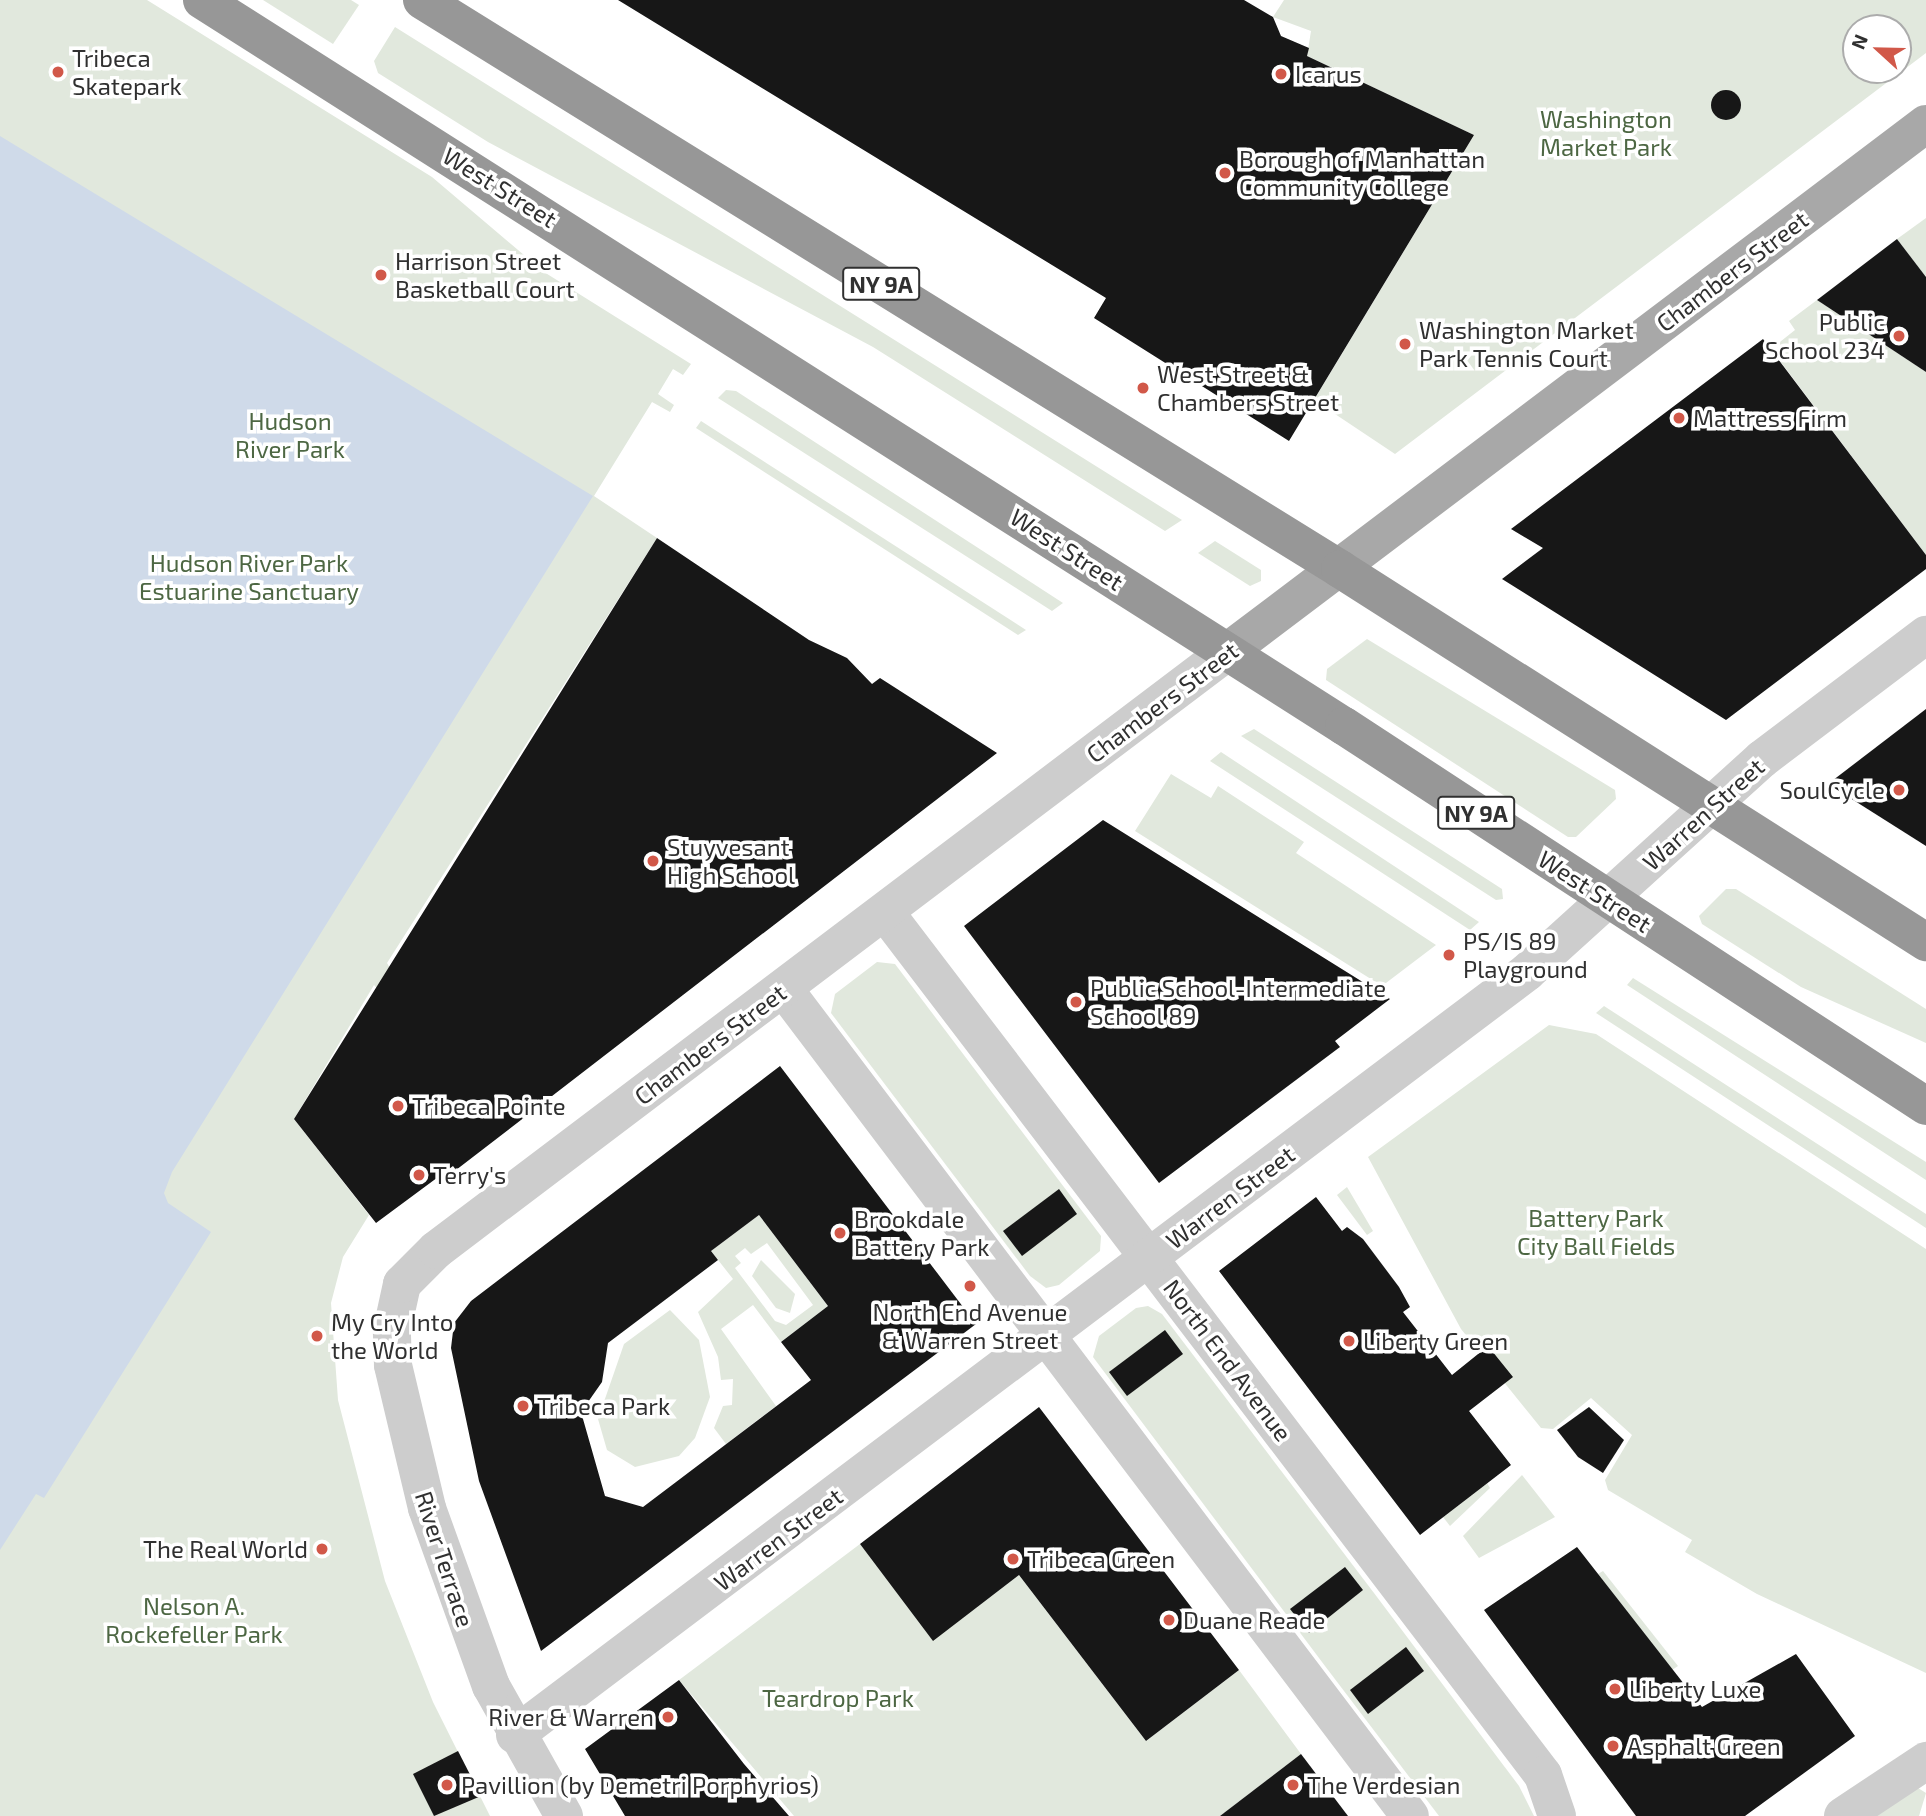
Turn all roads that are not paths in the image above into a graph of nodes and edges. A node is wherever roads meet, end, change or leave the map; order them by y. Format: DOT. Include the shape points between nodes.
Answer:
graph roads {
  1 [pos="202,0"];
  2 [pos="422,0"];
  3 [pos="1926,124"];
  4 [pos="1340,569"];
  5 [pos="1926,635"];
  6 [pos="1227,652"];
  7 [pos="1709,805"];
  8 [pos="1608,901"];
  9 [pos="885,912"];
  10 [pos="1926,942"];
  11 [pos="784,989"];
  12 [pos="1926,1106"];
  13 [pos="1150,1257"];
  14 [pos="402,1284"];
  15 [pos="1044,1337"];
  16 [pos="515,1735"];
  17 [pos="1926,1760"];
  18 [pos="564,1816"];
  19 [pos="1410,1816"];
  20 [pos="1558,1816"];
  21 [pos="1843,1816"];
  1 -- 6 [label="highway, West Street / NY 9A"];
  2 -- 4 [label="highway, NY 9A"];
  3 -- 4 [label="main road, Chambers Street"];
  4 -- 6 [label="main road, Chambers Street"];
  4 -- 7 [label="highway, NY 9A"];
  5 -- 7 [label="street, Warren Street"];
  6 -- 8 [label="highway, West Street / NY 9A"];
  6 -- 9 [label="street, Chambers Street"];
  7 -- 8 [label="street, Warren Street"];
  7 -- 10 [label="highway, NY 9A"];
  8 -- 12 [label="highway, West Street / NY 9A"];
  8 -- 13 [label="street, Warren Street" via="1527,972"];
  9 -- 11 [label="street, Chambers Street"];
  9 -- 13 [label="street, North End Avenue"];
  11 -- 14 [label="street, Chambers Street" via="436,1250"];
  11 -- 15 [label="street"];
  13 -- 15 [label="street, Warren Street"];
  13 -- 20 [label="street, North End Avenue" via="1544,1775"];
  14 -- 16 [label="street, River Terrace" via="392,1330 405,1424 446,1570"];
  15 -- 16 [label="street, Warren Street"];
  15 -- 19 [label="street"];
  16 -- 18 [label="street, River Terrace"];
  17 -- 21 [label="street"];
}
